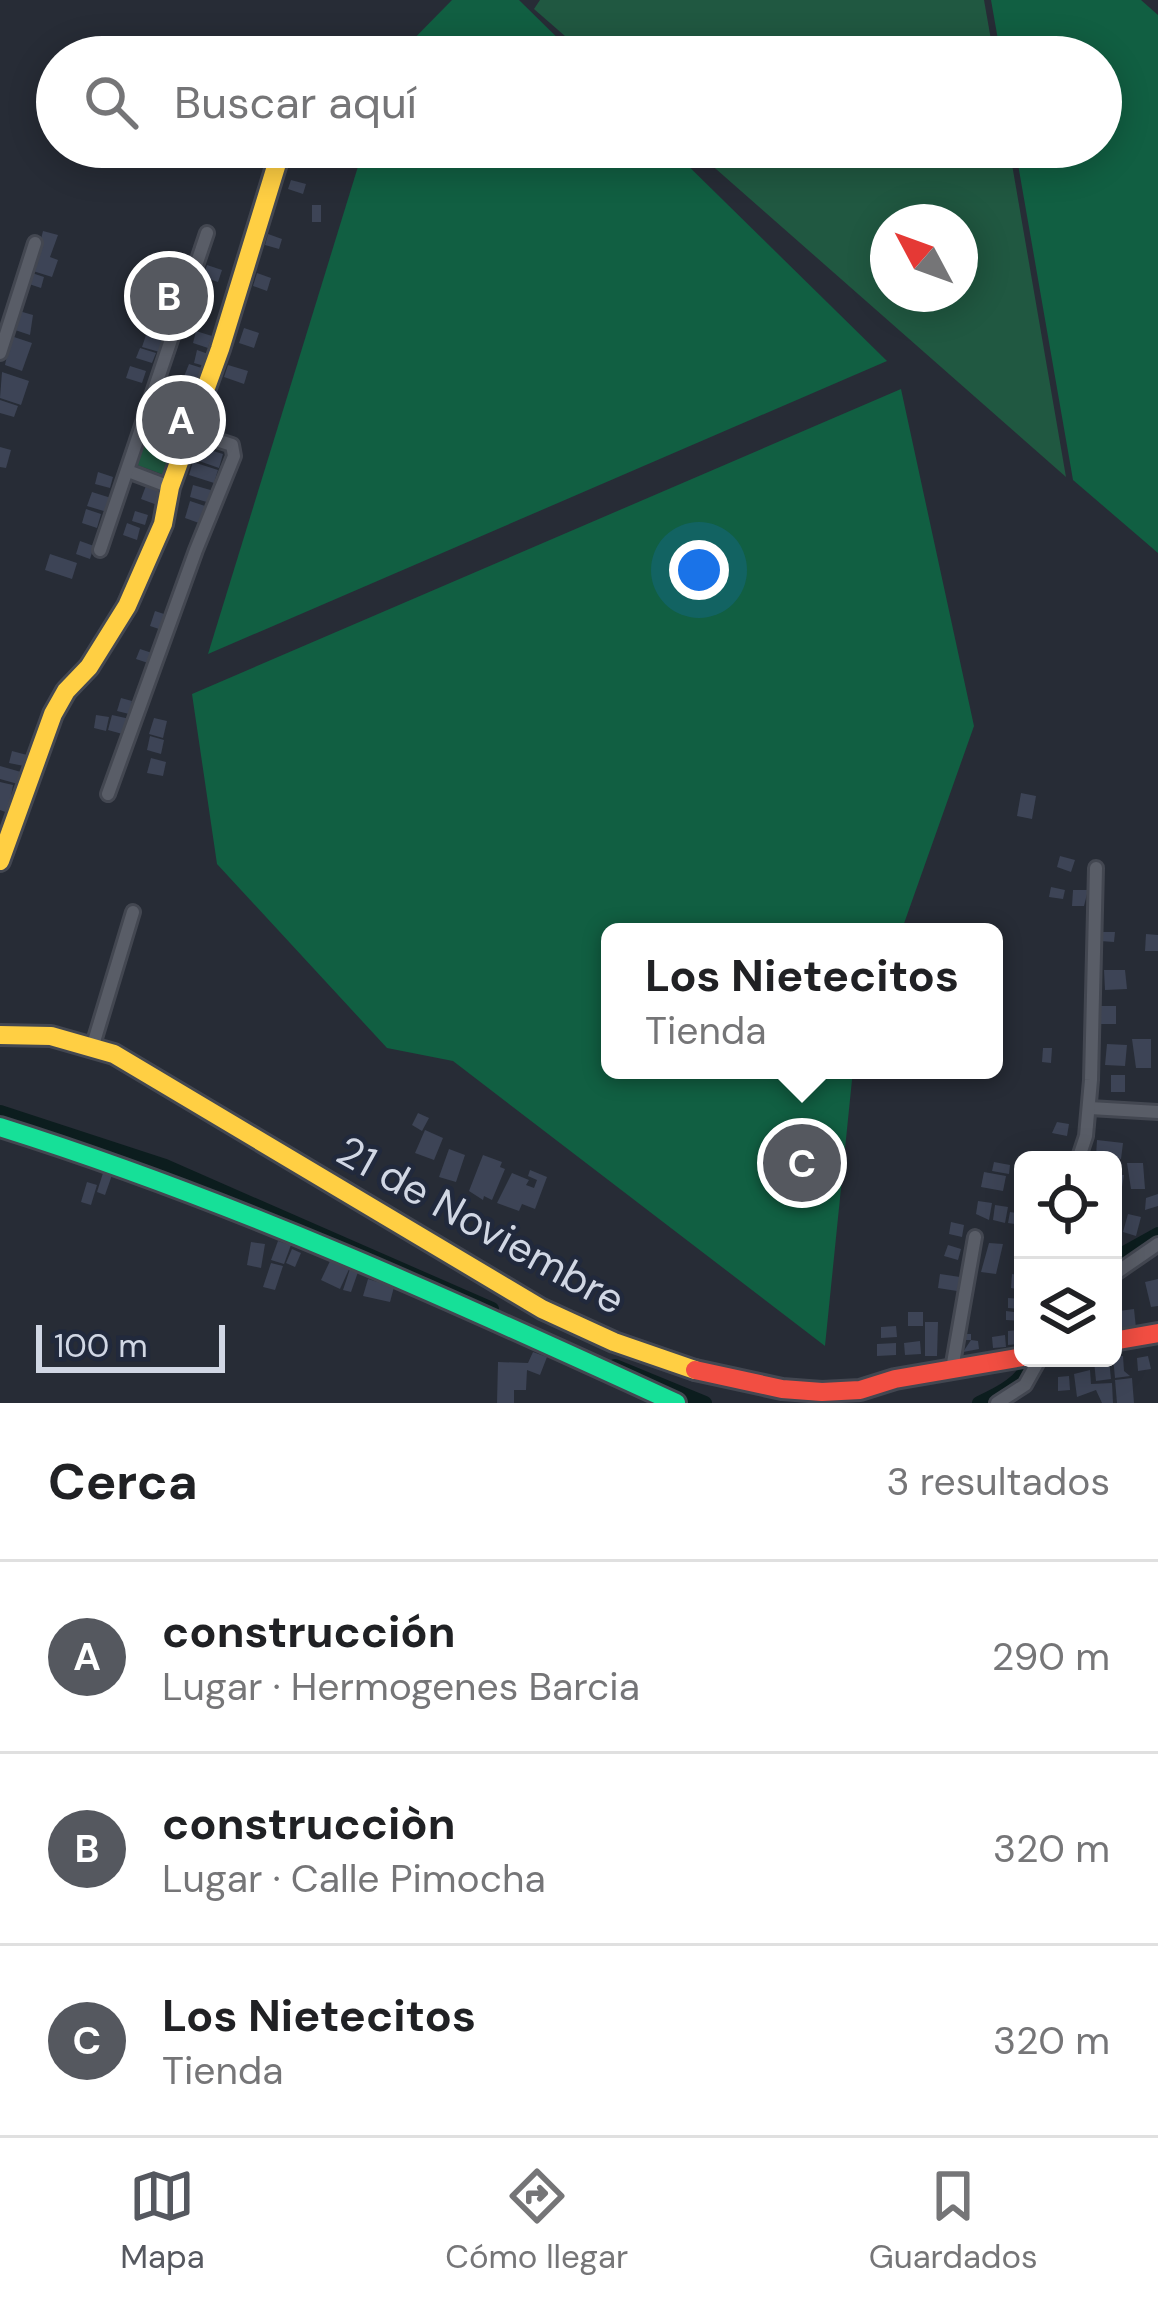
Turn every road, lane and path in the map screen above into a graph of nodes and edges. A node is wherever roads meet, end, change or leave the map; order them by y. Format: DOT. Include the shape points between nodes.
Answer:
graph roads {
  1 [pos="275,168"];
  2 [pos="207,232"];
  3 [pos="34,242"];
  4 [pos="0,301"];
  5 [pos="16,305"];
  6 [pos="0,353"];
  7 [pos="192,432"];
  8 [pos="128,471"];
  9 [pos="170,487"];
  10 [pos="100,550"];
  11 [pos="108,794"];
  12 [pos="0,861"];
  13 [pos="1096,868"];
  14 [pos="133,912"];
  15 [pos="0,1035"];
  16 [pos="93,1046"];
  17 [pos="1090,1108"];
  18 [pos="1158,1112"];
  19 [pos="0,1127"];
  20 [pos="1080,1151"];
  21 [pos="975,1238"];
  22 [pos="1158,1244"];
  23 [pos="1122,1269"];
  24 [pos="500,1307"];
  25 [pos="1158,1333"];
  26 [pos="1122,1339"];
  27 [pos="1014,1359"];
  28 [pos="1035,1367"];
  29 [pos="952,1370"];
  30 [pos="676,1403"];
  31 [pos="998,1403"];
  1 -- 7 [label="street"];
  2 -- 8 [label="street"];
  3 -- 5 [label="street"];
  4 -- 5 [label="street"];
  5 -- 6 [label="street"];
  7 -- 9 [label="street"];
  7 -- 11 [label="street" via="232,445 234,456"];
  8 -- 9 [label="street"];
  8 -- 10 [label="street"];
  9 -- 12 [label="street" via="127,606 53,714"];
  13 -- 17 [label="street"];
  14 -- 16 [label="street"];
  15 -- 16 [label="street, 21 de Noviembre"];
  16 -- 24 [label="street, 21 de Noviembre" via="139,1066"];
  17 -- 18 [label="street"];
  17 -- 20 [label="street"];
  19 -- 24 [label="street"];
  21 -- 29 [label="street"];
  22 -- 23 [label="street"];
  24 -- 29 [label="street, 21 de Noviembre" via="767,1389 859,1390"];
  24 -- 30 [label="street"];
  25 -- 26 [label="street"];
  27 -- 29 [label="street, 21 de Noviembre"];
  28 -- 31 [label="street"];
}
